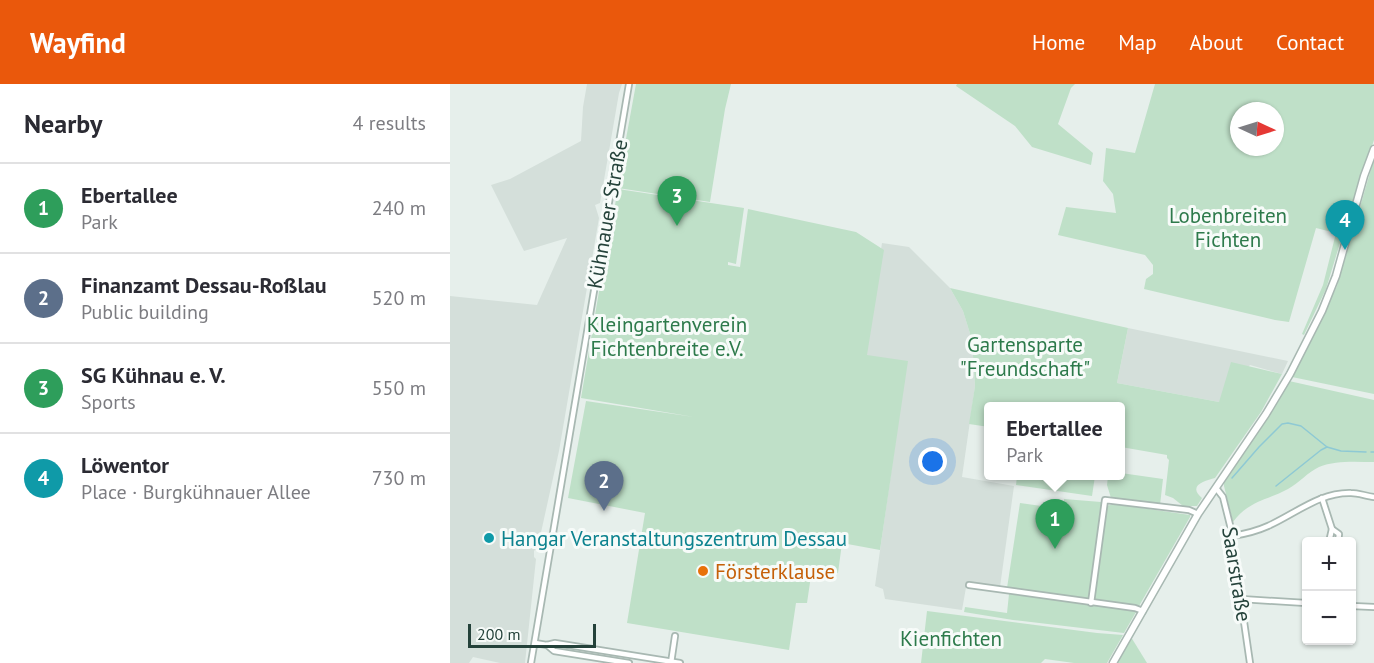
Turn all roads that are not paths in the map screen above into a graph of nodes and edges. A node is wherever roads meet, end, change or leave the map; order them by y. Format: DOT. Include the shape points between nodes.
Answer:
graph roads {
  1 [pos="629,84"];
  2 [pos="1374,149"];
  3 [pos="1215,487"];
  4 [pos="1374,497"];
  5 [pos="1323,498"];
  6 [pos="1198,514"];
  7 [pos="1332,529"];
  8 [pos="1232,536"];
  9 [pos="1330,537"];
  10 [pos="1339,537"];
  11 [pos="969,585"];
  12 [pos="1241,599"];
  13 [pos="1091,603"];
  14 [pos="1302,603"];
  15 [pos="1356,606"];
  16 [pos="1374,607"];
  17 [pos="1143,611"];
  18 [pos="675,636"];
  19 [pos="534,643"];
  20 [pos="548,645"];
  21 [pos="671,662"];
  22 [pos="531,663"];
  23 [pos="629,663"];
  24 [pos="680,663"];
  25 [pos="1113,663"];
  26 [pos="1250,663"];
  1 -- 19 [label="street, Kühnauer Straße"];
  2 -- 3 [label="street" via="1325,303 1281,389"];
  3 -- 6 [label="street"];
  3 -- 8 [label="street, Saarstraße" via="1223,498"];
  4 -- 5 [label="street" via="1350,493"];
  5 -- 7 [label="street"];
  5 -- 8 [label="street" via="1261,529"];
  6 -- 13 [label="street" via="1105,500"];
  6 -- 17 [label="street"];
  7 -- 9 [label="street"];
  7 -- 10 [label="street"];
  8 -- 12 [label="street, Saarstraße"];
  11 -- 13 [label="street"];
  12 -- 14 [label="street"];
  12 -- 26 [label="street, Saarstraße"];
  13 -- 17 [label="street"];
  15 -- 16 [label="street"];
  17 -- 25 [label="street"];
  18 -- 21 [label="street"];
  19 -- 20 [label="street"];
  19 -- 22 [label="street, Kühnauer Straße"];
  20 -- 21 [label="street"];
  20 -- 23 [label="street" via="554,651"];
  21 -- 24 [label="street"];
}
